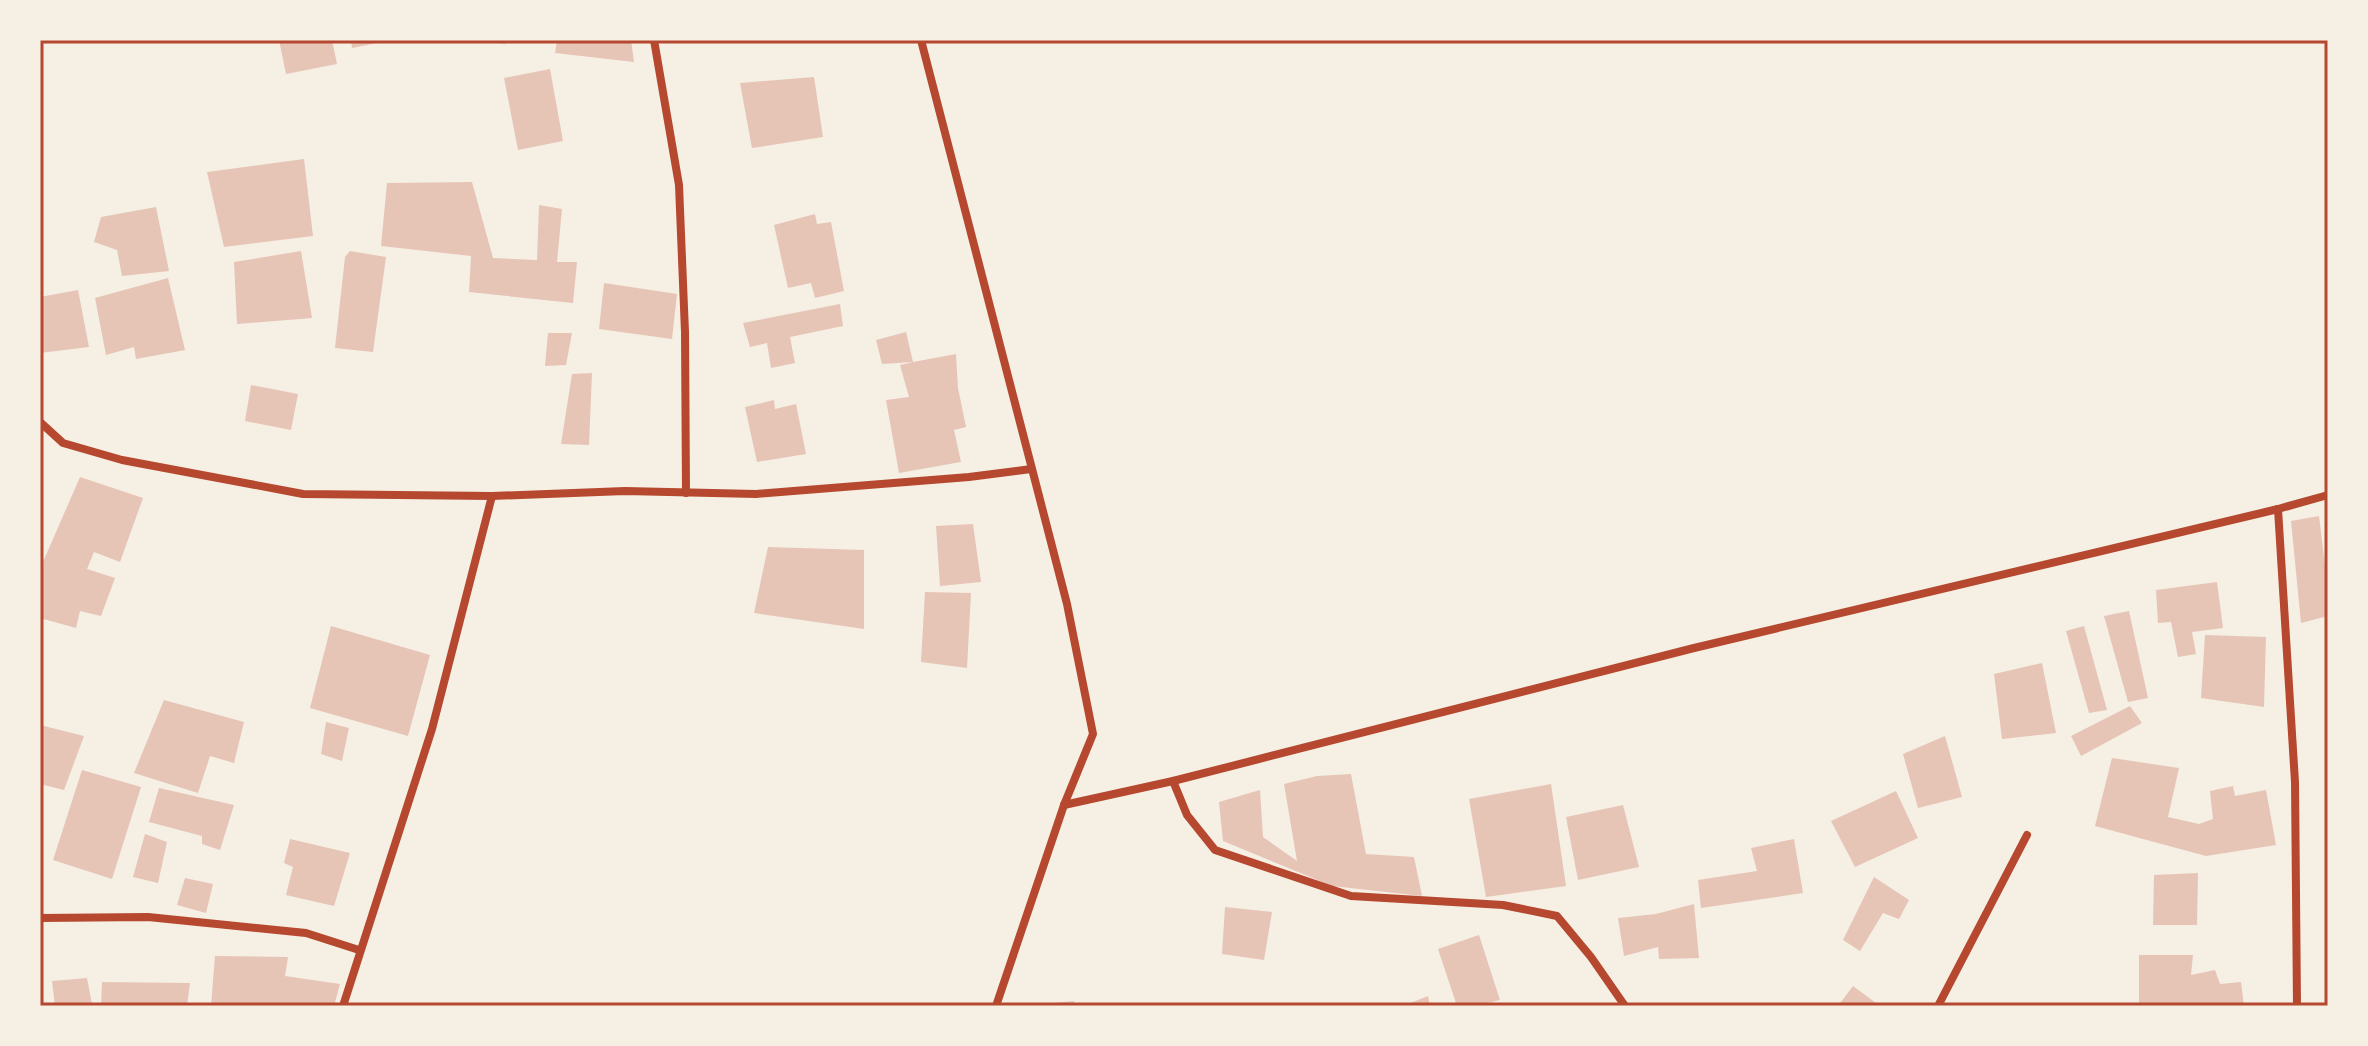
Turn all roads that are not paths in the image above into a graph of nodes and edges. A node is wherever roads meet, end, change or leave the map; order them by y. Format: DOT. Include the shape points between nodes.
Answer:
graph roads {
  1 [pos="654,40"];
  2 [pos="921,40"];
  3 [pos="40,422"];
  4 [pos="1031,469"];
  5 [pos="686,493"];
  6 [pos="2328,495"];
  7 [pos="492,496"];
  8 [pos="2278,509"];
  9 [pos="1173,781"];
  10 [pos="1064,805"];
  11 [pos="2027,835"];
  12 [pos="40,918"];
  13 [pos="359,950"];
  14 [pos="343,1006"];
  15 [pos="996,1006"];
  16 [pos="1625,1006"];
  17 [pos="1938,1006"];
  18 [pos="2297,1006"];
  1 -- 5 [label="street" via="679,185"];
  2 -- 4 [label="street"];
  3 -- 7 [label="street" via="63,443 122,460 303,494"];
  4 -- 5 [label="street" via="756,494"];
  4 -- 10 [label="street" via="1067,604 1093,734"];
  5 -- 7 [label="street"];
  6 -- 8 [label="street"];
  7 -- 13 [label="street" via="432,729"];
  8 -- 9 [label="street" via="1694,648"];
  8 -- 18 [label="street" via="2295,782"];
  9 -- 10 [label="street"];
  9 -- 16 [label="street" via="1187,815 1215,850 1351,896 1503,905 1557,916"];
  10 -- 15 [label="street"];
  11 -- 17 [label="street"];
  12 -- 13 [label="street" via="148,917 306,933"];
  13 -- 14 [label="street"];
}
